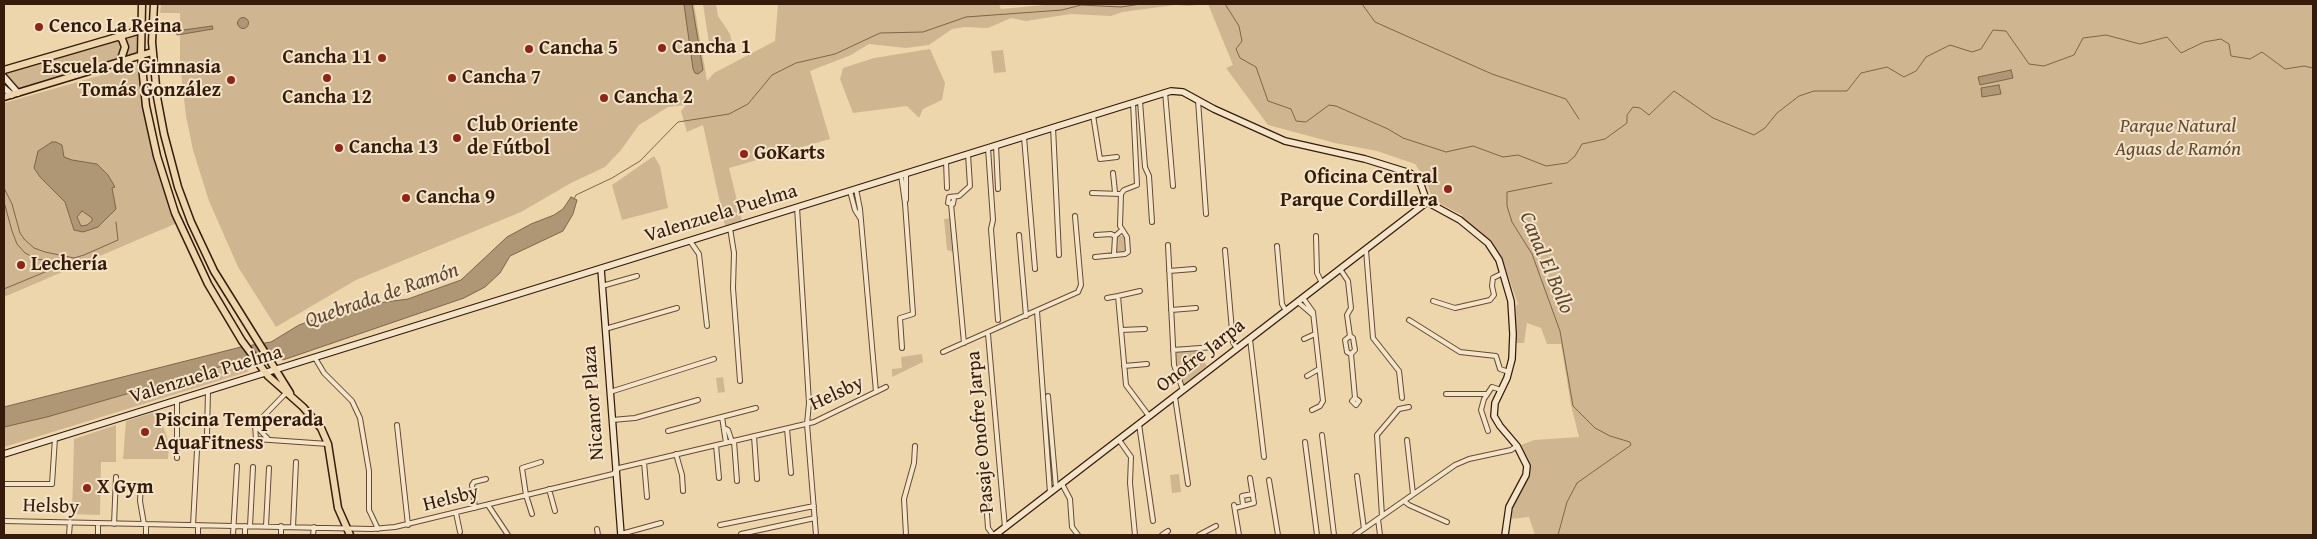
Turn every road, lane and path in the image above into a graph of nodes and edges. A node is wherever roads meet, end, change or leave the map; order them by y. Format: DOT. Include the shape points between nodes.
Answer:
graph roads {
  1 [pos="142,4"];
  2 [pos="154,4"];
  3 [pos="141,30"];
  4 [pos="118,36"];
  5 [pos="152,42"];
  6 [pos="152,52"];
  7 [pos="141,56"];
  8 [pos="120,62"];
  9 [pos="4,70"];
  10 [pos="4,77"];
  11 [pos="4,88"];
  12 [pos="1165,92"];
  13 [pos="15,94"];
  14 [pos="4,97"];
  15 [pos="1140,100"];
  16 [pos="1198,100"];
  17 [pos="1133,102"];
  18 [pos="1093,115"];
  19 [pos="1052,128"];
  20 [pos="1024,137"];
  21 [pos="996,145"];
  22 [pos="988,148"];
  23 [pos="968,154"];
  24 [pos="1117,157"];
  25 [pos="946,161"];
  26 [pos="1113,173"];
  27 [pos="903,174"];
  28 [pos="1173,186"];
  29 [pos="947,188"];
  30 [pos="998,189"];
  31 [pos="853,190"];
  32 [pos="1115,192"];
  33 [pos="1092,193"];
  34 [pos="1121,194"];
  35 [pos="1427,202"];
  36 [pos="797,208"];
  37 [pos="1206,214"];
  38 [pos="1076,216"];
  39 [pos="1152,222"];
  40 [pos="730,228"];
  41 [pos="1122,231"];
  42 [pos="1019,235"];
  43 [pos="1096,235"];
  44 [pos="1115,236"];
  45 [pos="1316,236"];
  46 [pos="690,241"];
  47 [pos="1168,245"];
  48 [pos="1277,246"];
  49 [pos="1225,250"];
  50 [pos="1366,250"];
  51 [pos="1114,254"];
  52 [pos="1059,255"];
  53 [pos="1095,257"];
  54 [pos="601,269"];
  55 [pos="1035,269"];
  56 [pos="1194,269"];
  57 [pos="1340,269"];
  58 [pos="1168,271"];
  59 [pos="1503,273"];
  60 [pos="637,276"];
  61 [pos="1322,283"];
  62 [pos="602,286"];
  63 [pos="1140,291"];
  64 [pos="1118,296"];
  65 [pos="1107,298"];
  66 [pos="1301,300"];
  67 [pos="1433,301"];
  68 [pos="677,308"];
  69 [pos="1196,308"];
  70 [pos="1171,310"];
  71 [pos="1037,311"];
  72 [pos="1286,311"];
  73 [pos="1026,316"];
  74 [pos="998,320"];
  75 [pos="1409,320"];
  76 [pos="707,326"];
  77 [pos="605,329"];
  78 [pos="1145,329"];
  79 [pos="1121,330"];
  80 [pos="988,334"];
  81 [pos="1315,334"];
  82 [pos="1350,336"];
  83 [pos="1250,339"];
  84 [pos="1304,339"];
  85 [pos="964,343"];
  86 [pos="1214,347"];
  87 [pos="902,348"];
  88 [pos="1237,349"];
  89 [pos="1173,350"];
  90 [pos="943,352"];
  91 [pos="1351,354"];
  92 [pos="315,358"];
  93 [pos="714,359"];
  94 [pos="1147,364"];
  95 [pos="1124,366"];
  96 [pos="1319,369"];
  97 [pos="277,370"];
  98 [pos="1509,372"];
  99 [pos="266,373"];
  100 [pos="1307,376"];
  101 [pos="740,381"];
  102 [pos="886,387"];
  103 [pos="1183,390"];
  104 [pos="1502,390"];
  105 [pos="208,391"];
  106 [pos="610,392"];
  107 [pos="876,392"];
  108 [pos="286,393"];
  109 [pos="1446,394"];
  110 [pos="1487,394"];
  111 [pos="1048,396"];
  112 [pos="1175,397"];
  113 [pos="293,398"];
  114 [pos="1355,398"];
  115 [pos="1402,398"];
  116 [pos="178,400"];
  117 [pos="698,400"];
  118 [pos="1409,407"];
  119 [pos="756,408"];
  120 [pos="1312,410"];
  121 [pos="1149,416"];
  122 [pos="722,417"];
  123 [pos="612,420"];
  124 [pos="396,424"];
  125 [pos="807,424"];
  126 [pos="1139,424"];
  127 [pos="255,425"];
  128 [pos="724,428"];
  129 [pos="787,428"];
  130 [pos="668,431"];
  131 [pos="1488,431"];
  132 [pos="206,435"];
  133 [pos="1322,435"];
  134 [pos="754,436"];
  135 [pos="55,438"];
  136 [pos="268,440"];
  137 [pos="1119,440"];
  138 [pos="1407,440"];
  139 [pos="733,441"];
  140 [pos="1305,442"];
  141 [pos="726,443"];
  142 [pos="328,444"];
  143 [pos="716,445"];
  144 [pos="915,446"];
  145 [pos="1517,446"];
  146 [pos="198,450"];
  147 [pos="4,454"];
  148 [pos="676,454"];
  149 [pos="1264,457"];
  150 [pos="176,458"];
  151 [pos="296,462"];
  152 [pos="542,462"];
  153 [pos="644,462"];
  154 [pos="237,466"];
  155 [pos="253,467"];
  156 [pos="269,468"];
  157 [pos="616,471"];
  158 [pos="791,473"];
  159 [pos="1357,476"];
  160 [pos="116,477"];
  161 [pos="719,478"];
  162 [pos="1250,478"];
  163 [pos="757,479"];
  164 [pos="486,480"];
  165 [pos="1269,480"];
  166 [pos="737,481"];
  167 [pos="4,484"];
  168 [pos="141,484"];
  169 [pos="1062,484"];
  170 [pos="1188,484"];
  171 [pos="985,487"];
  172 [pos="1056,488"];
  173 [pos="549,489"];
  174 [pos="683,491"];
  175 [pos="1050,493"];
  176 [pos="1253,494"];
  177 [pos="1413,494"];
  178 [pos="526,495"];
  179 [pos="646,497"];
  180 [pos="1404,501"];
  181 [pos="488,505"];
  182 [pos="1243,505"];
  183 [pos="814,506"];
  184 [pos="475,508"];
  185 [pos="555,511"];
  186 [pos="456,513"];
  187 [pos="532,514"];
  188 [pos="1382,516"];
  189 [pos="815,518"];
  190 [pos="1378,519"];
  191 [pos="1153,520"];
  192 [pos="4,521"];
  193 [pos="70,522"];
  194 [pos="1447,522"];
  195 [pos="98,523"];
  196 [pos="661,523"];
  197 [pos="114,524"];
  198 [pos="146,524"];
  199 [pos="193,525"];
  200 [pos="198,525"];
  201 [pos="408,525"];
  202 [pos="234,526"];
  203 [pos="248,526"];
  204 [pos="266,526"];
  205 [pos="281,526"];
  206 [pos="720,526"];
  207 [pos="1216,526"];
  208 [pos="293,527"];
  209 [pos="314,527"];
  210 [pos="347,528"];
  211 [pos="1005,528"];
  212 [pos="378,529"];
  213 [pos="597,529"];
  214 [pos="1364,529"];
  215 [pos="1168,531"];
  216 [pos="460,532"];
  217 [pos="741,534"];
  218 [pos="69,535"];
  219 [pos="98,535"];
  220 [pos="146,535"];
  221 [pos="198,535"];
  222 [pos="233,535"];
  223 [pos="245,535"];
  224 [pos="281,535"];
  225 [pos="313,535"];
  226 [pos="350,535"];
  227 [pos="508,535"];
  228 [pos="598,535"];
  229 [pos="621,535"];
  230 [pos="816,535"];
  231 [pos="906,535"];
  232 [pos="994,535"];
  233 [pos="1078,535"];
  234 [pos="1135,535"];
  235 [pos="1162,535"];
  236 [pos="1199,535"];
  237 [pos="1239,535"];
  238 [pos="1278,535"];
  239 [pos="1317,535"];
  240 [pos="1334,535"];
  241 [pos="1355,535"];
  242 [pos="1380,535"];
  243 [pos="1505,535"];
  1 -- 3 [label="main road"];
  2 -- 5 [label="main road"];
  3 -- 4 [label="main road"];
  3 -- 5 [label="main road"];
  3 -- 7 [label="main road"];
  4 -- 8 [label="main road" via="125,47"];
  4 -- 9 [label="main road"];
  5 -- 6 [label="main road"];
  6 -- 7 [label="main road"];
  6 -- 97 [label="main road" via="164,134 184,205 214,271"];
  7 -- 8 [label="main road"];
  7 -- 99 [label="main road" via="153,140 171,203 198,267 242,341"];
  8 -- 13 [label="main road"];
  10 -- 13 [label="street"];
  11 -- 13 [label="street"];
  12 -- 15 [label="street, Valenzuela Puelma"];
  12 -- 16 [label="street, Valenzuela Puelma" via="1176,90"];
  12 -- 28 [label="street"];
  13 -- 14 [label="main road"];
  15 -- 17 [label="street, Valenzuela Puelma"];
  15 -- 39 [label="street"];
  16 -- 35 [label="street, Valenzuela Puelma" via="1285,141 1410,173 1420,182"];
  16 -- 37 [label="street"];
  17 -- 18 [label="street, Valenzuela Puelma"];
  17 -- 34 [label="street" via="1137,185"];
  18 -- 19 [label="street, Valenzuela Puelma"];
  18 -- 24 [label="street" via="1100,159"];
  19 -- 20 [label="street, Valenzuela Puelma"];
  19 -- 52 [label="street"];
  20 -- 21 [label="street, Valenzuela Puelma"];
  20 -- 55 [label="street"];
  21 -- 22 [label="street, Valenzuela Puelma"];
  21 -- 30 [label="street"];
  22 -- 23 [label="street, Valenzuela Puelma"];
  22 -- 74 [label="street"];
  23 -- 25 [label="street, Valenzuela Puelma"];
  23 -- 85 [label="street" via="970,186 963,194 947,199 952,204"];
  25 -- 27 [label="street, Valenzuela Puelma"];
  25 -- 29 [label="street"];
  26 -- 32 [label="street"];
  27 -- 31 [label="street, Valenzuela Puelma"];
  27 -- 87 [label="street" via="913,314 900,318"];
  31 -- 36 [label="street, Valenzuela Puelma"];
  31 -- 107 [label="street" via="855,210 860,218"];
  32 -- 33 [label="street"];
  32 -- 34 [label="street"];
  34 -- 41 [label="street"];
  35 -- 50 [label="street, Onofre Jarpa"];
  35 -- 59 [label="street" via="1484,238 1496,254"];
  36 -- 40 [label="street, Valenzuela Puelma"];
  36 -- 125 [label="street" via="809,403"];
  38 -- 71 [label="street" via="1080,289"];
  40 -- 46 [label="street, Valenzuela Puelma"];
  40 -- 101 [label="street"];
  41 -- 44 [label="street"];
  41 -- 51 [label="street" via="1127,237 1128,252"];
  42 -- 73 [label="street"];
  43 -- 44 [label="street"];
  44 -- 51 [label="street"];
  45 -- 61 [label="street" via="1317,273"];
  46 -- 54 [label="street, Valenzuela Puelma"];
  46 -- 76 [label="street" via="699,254"];
  47 -- 58 [label="street"];
  48 -- 72 [label="street" via="1281,299"];
  49 -- 88 [label="street"];
  50 -- 57 [label="street, Onofre Jarpa"];
  50 -- 115 [label="street" via="1373,338 1399,371"];
  51 -- 53 [label="street"];
  54 -- 62 [label="street, Nicanor Plaza"];
  54 -- 92 [label="street, Valenzuela Puelma"];
  56 -- 58 [label="street"];
  57 -- 61 [label="street, Onofre Jarpa"];
  57 -- 82 [label="street" via="1348,281"];
  58 -- 70 [label="street"];
  59 -- 67 [label="street" via="1492,280 1494,296 1490,300 1455,308"];
  59 -- 98 [label="street" via="1512,316 1513,345"];
  60 -- 62 [label="street"];
  61 -- 66 [label="street, Onofre Jarpa"];
  62 -- 77 [label="street, Nicanor Plaza"];
  63 -- 64 [label="street"];
  64 -- 65 [label="street"];
  64 -- 79 [label="street"];
  66 -- 72 [label="street, Onofre Jarpa"];
  66 -- 81 [label="street" via="1313,315"];
  68 -- 77 [label="street"];
  69 -- 70 [label="street"];
  70 -- 89 [label="street"];
  71 -- 73 [label="street"];
  71 -- 175 [label="street"];
  72 -- 83 [label="street, Onofre Jarpa"];
  73 -- 80 [label="street"];
  75 -- 98 [label="street" via="1460,352 1496,356 1500,369"];
  77 -- 106 [label="street, Nicanor Plaza"];
  78 -- 79 [label="street"];
  79 -- 95 [label="street"];
  80 -- 85 [label="street"];
  80 -- 211 [label="street, Pasaje Onofre Jarpa"];
  81 -- 84 [label="street"];
  81 -- 96 [label="street"];
  82 -- 91 [label="street" via="1355,350"];
  82 -- 91 [label="street" via="1345,340 1347,352"];
  83 -- 88 [label="street, Onofre Jarpa"];
  83 -- 149 [label="street"];
  85 -- 90 [label="street"];
  86 -- 89 [label="street"];
  88 -- 103 [label="street, Onofre Jarpa"];
  89 -- 103 [label="street" via="1176,374"];
  91 -- 114 [label="street"];
  92 -- 97 [label="street, Valenzuela Puelma"];
  92 -- 212 [label="street" via="328,378 352,401 360,418 369,471 369,510"];
  93 -- 106 [label="street"];
  94 -- 95 [label="street"];
  95 -- 121 [label="street" via="1126,385"];
  96 -- 100 [label="street"];
  96 -- 120 [label="street" via="1323,401"];
  97 -- 99 [label="street, Valenzuela Puelma"];
  97 -- 113 [label="main road"];
  98 -- 104 [label="street"];
  99 -- 105 [label="street, Valenzuela Puelma"];
  99 -- 108 [label="main road"];
  102 -- 107 [label="street, Helsby"];
  103 -- 112 [label="street, Onofre Jarpa"];
  104 -- 110 [label="street" via="1492,388"];
  104 -- 145 [label="street" via="1495,403 1494,416"];
  105 -- 116 [label="street, Valenzuela Puelma"];
  105 -- 132 [label="street"];
  106 -- 123 [label="street, Nicanor Plaza"];
  107 -- 125 [label="street, Helsby"];
  108 -- 113 [label="main road"];
  108 -- 127 [label="street"];
  109 -- 110 [label="street"];
  110 -- 131 [label="street" via="1481,410"];
  111 -- 172 [label="street"];
  112 -- 121 [label="street, Onofre Jarpa"];
  112 -- 170 [label="street"];
  113 -- 142 [label="main road" via="319,424"];
  116 -- 135 [label="street, Valenzuela Puelma"];
  116 -- 150 [label="street"];
  117 -- 123 [label="street" via="635,418"];
  118 -- 188 [label="street" via="1400,409 1377,435"];
  119 -- 122 [label="street"];
  121 -- 126 [label="street, Onofre Jarpa"];
  122 -- 128 [label="street"];
  122 -- 130 [label="street"];
  123 -- 157 [label="street, Nicanor Plaza"];
  124 -- 201 [label="street"];
  125 -- 129 [label="street, Helsby"];
  125 -- 183 [label="street"];
  126 -- 137 [label="street, Onofre Jarpa"];
  126 -- 191 [label="street"];
  127 -- 136 [label="street"];
  127 -- 136 [label="street" via="256,439"];
  128 -- 139 [label="street"];
  128 -- 141 [label="street"];
  129 -- 134 [label="street, Helsby"];
  129 -- 158 [label="street"];
  133 -- 240 [label="street"];
  134 -- 139 [label="street, Helsby"];
  134 -- 163 [label="street"];
  135 -- 147 [label="street, Valenzuela Puelma"];
  135 -- 167 [label="street" via="52,484"];
  136 -- 142 [label="street"];
  137 -- 169 [label="street, Onofre Jarpa"];
  137 -- 234 [label="street" via="1131,457"];
  138 -- 177 [label="street"];
  139 -- 141 [label="street, Helsby"];
  139 -- 166 [label="street"];
  140 -- 239 [label="street"];
  141 -- 143 [label="street, Helsby"];
  142 -- 210 [label="main road" via="338,508"];
  143 -- 148 [label="street, Helsby"];
  143 -- 161 [label="street"];
  144 -- 231 [label="street" via="904,499"];
  145 -- 177 [label="street" via="1461,462"];
  145 -- 243 [label="street" via="1527,466 1526,475 1509,507"];
  146 -- 199 [label="street"];
  148 -- 153 [label="street, Helsby"];
  148 -- 174 [label="street"];
  151 -- 208 [label="street"];
  152 -- 178 [label="street" via="522,468"];
  153 -- 157 [label="street, Helsby"];
  153 -- 179 [label="street"];
  154 -- 202 [label="street"];
  155 -- 203 [label="street"];
  156 -- 204 [label="street"];
  157 -- 173 [label="street, Helsby"];
  157 -- 229 [label="street, Nicanor Plaza"];
  159 -- 214 [label="street"];
  160 -- 197 [label="street"];
  162 -- 176 [label="street"];
  164 -- 184 [label="street" via="472,485"];
  165 -- 238 [label="street"];
  168 -- 198 [label="street" via="140,501"];
  169 -- 172 [label="street, Onofre Jarpa"];
  169 -- 233 [label="street" via="1070,498 1072,527"];
  171 -- 232 [label="street" via="988,528"];
  172 -- 175 [label="street, Onofre Jarpa"];
  173 -- 178 [label="street, Helsby"];
  173 -- 185 [label="street"];
  175 -- 211 [label="street, Onofre Jarpa"];
  176 -- 182 [label="street" via="1254,503"];
  176 -- 182 [label="street" via="1242,496"];
  177 -- 180 [label="street"];
  178 -- 181 [label="street, Helsby"];
  178 -- 187 [label="street"];
  180 -- 188 [label="street"];
  180 -- 194 [label="street"];
  181 -- 184 [label="street, Helsby"];
  181 -- 227 [label="street"];
  182 -- 237 [label="street" via="1234,506"];
  183 -- 189 [label="street"];
  183 -- 206 [label="street"];
  184 -- 186 [label="street, Helsby"];
  186 -- 201 [label="street, Helsby"];
  186 -- 216 [label="street"];
  188 -- 190 [label="street"];
  189 -- 217 [label="street"];
  189 -- 230 [label="street"];
  190 -- 214 [label="street"];
  190 -- 242 [label="street"];
  192 -- 193 [label="street, Helsby"];
  193 -- 195 [label="street, Helsby"];
  193 -- 218 [label="street"];
  195 -- 197 [label="street, Helsby"];
  195 -- 219 [label="street"];
  196 -- 229 [label="street"];
  197 -- 198 [label="street, Helsby"];
  198 -- 199 [label="street, Helsby"];
  198 -- 220 [label="street"];
  199 -- 200 [label="street, Helsby"];
  200 -- 202 [label="street, Helsby"];
  200 -- 221 [label="street"];
  201 -- 212 [label="street, Helsby"];
  202 -- 203 [label="street, Helsby"];
  202 -- 222 [label="street"];
  203 -- 204 [label="street, Helsby"];
  203 -- 223 [label="street"];
  204 -- 205 [label="street, Helsby"];
  205 -- 208 [label="street, Helsby"];
  205 -- 224 [label="street"];
  207 -- 236 [label="street"];
  208 -- 209 [label="street, Helsby"];
  209 -- 210 [label="street, Helsby"];
  209 -- 225 [label="street"];
  210 -- 212 [label="street, Helsby"];
  210 -- 226 [label="main road"];
  211 -- 232 [label="street, Onofre Jarpa"];
  213 -- 228 [label="street"];
  214 -- 241 [label="street"];
  215 -- 235 [label="street"];
}
